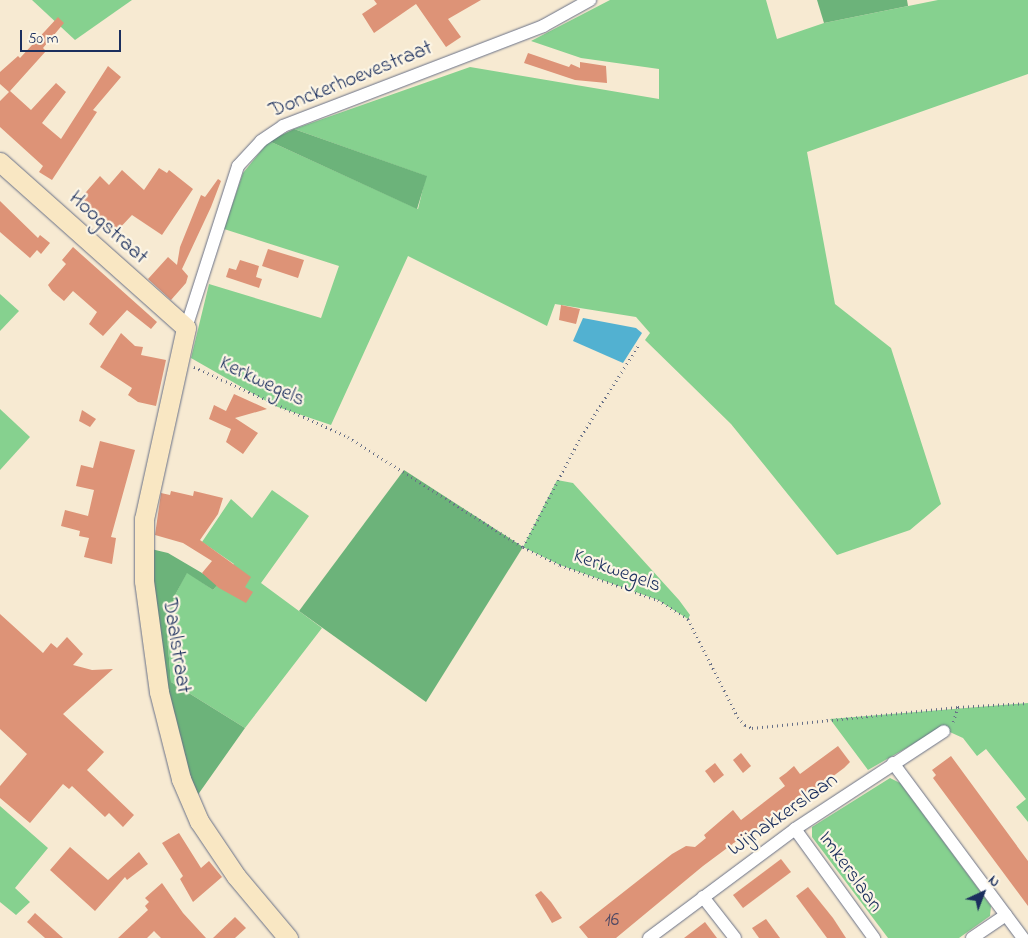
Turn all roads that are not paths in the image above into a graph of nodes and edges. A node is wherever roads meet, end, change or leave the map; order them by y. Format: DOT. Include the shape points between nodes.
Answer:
graph roads {
  1 [pos="590,0"];
  2 [pos="0,162"];
  3 [pos="186,328"];
  4 [pos="944,731"];
  5 [pos="893,763"];
  6 [pos="795,829"];
  7 [pos="703,897"];
  8 [pos="1006,915"];
  9 [pos="288,938"];
  10 [pos="649,938"];
  11 [pos="735,938"];
  12 [pos="874,938"];
  13 [pos="972,938"];
  14 [pos="1023,938"];
  1 -- 3 [label="street, Donckerhoevestraat" via="542,26 283,126 261,141 238,166"];
  2 -- 3 [label="street, Hoogstraat"];
  3 -- 9 [label="street, Daalstraat" via="144,519 142,552 159,692 181,779 198,821 236,876"];
  4 -- 5 [label="street, Wijnakkerslaan"];
  5 -- 6 [label="street, Wijnakkerslaan"];
  5 -- 8 [label="street"];
  6 -- 7 [label="street, Wijnakkerslaan"];
  6 -- 12 [label="street, Imkerslaan"];
  7 -- 10 [label="street, Wijnakkerslaan"];
  7 -- 11 [label="street"];
  8 -- 13 [label="street"];
  8 -- 14 [label="street"];
}
